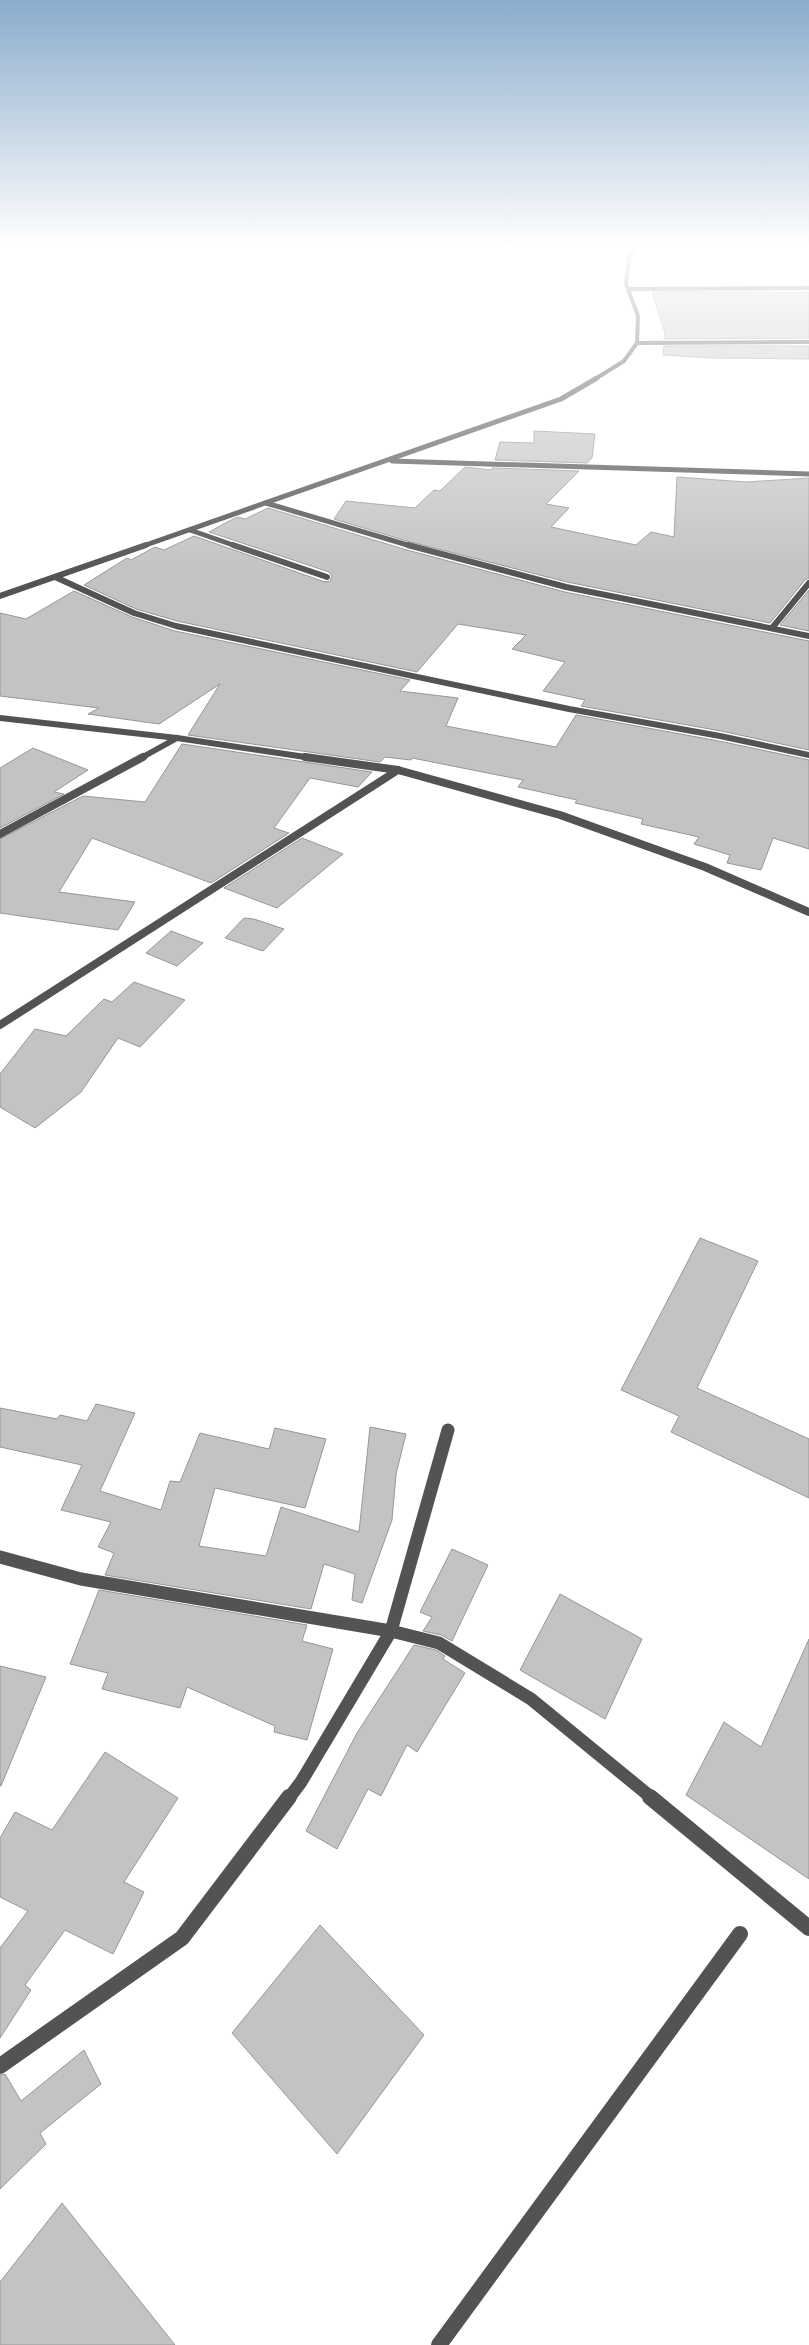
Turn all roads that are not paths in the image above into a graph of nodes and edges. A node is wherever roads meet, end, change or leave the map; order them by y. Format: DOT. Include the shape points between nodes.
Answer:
graph roads {
  1 [pos="628,355"];
  2 [pos="386,461"];
  3 [pos="809,474"];
  4 [pos="266,503"];
  5 [pos="190,530"];
  6 [pos="55,577"];
  7 [pos="327,577"];
  8 [pos="809,583"];
  9 [pos="0,596"];
  10 [pos="772,628"];
  11 [pos="809,636"];
  12 [pos="0,718"];
  13 [pos="177,738"];
  14 [pos="809,755"];
  15 [pos="398,770"];
  16 [pos="0,834"];
  17 [pos="809,912"];
  18 [pos="0,1025"];
  19 [pos="448,1430"];
  20 [pos="0,1557"];
  21 [pos="390,1631"];
  22 [pos="809,1928"];
  23 [pos="740,1934"];
  24 [pos="0,2066"];
  25 [pos="439,2345"];
  1 -- 2 [label="street" via="624,361 561,399"];
  2 -- 3 [label="street"];
  2 -- 4 [label="street"];
  4 -- 5 [label="street"];
  4 -- 10 [label="street" via="412,546 566,587"];
  5 -- 6 [label="street"];
  5 -- 7 [label="street"];
  6 -- 9 [label="street"];
  6 -- 14 [label="street" via="134,613 176,626 372,669"];
  8 -- 10 [label="street"];
  10 -- 11 [label="street"];
  12 -- 13 [label="street"];
  13 -- 15 [label="street"];
  13 -- 16 [label="street"];
  15 -- 17 [label="street" via="560,815 705,867"];
  15 -- 18 [label="street"];
  19 -- 21 [label="street"];
  20 -- 21 [label="street" via="81,1579"];
  21 -- 22 [label="street" via="439,1643 531,1699"];
  21 -- 24 [label="street" via="301,1782 182,1938"];
  23 -- 25 [label="street"];
}
